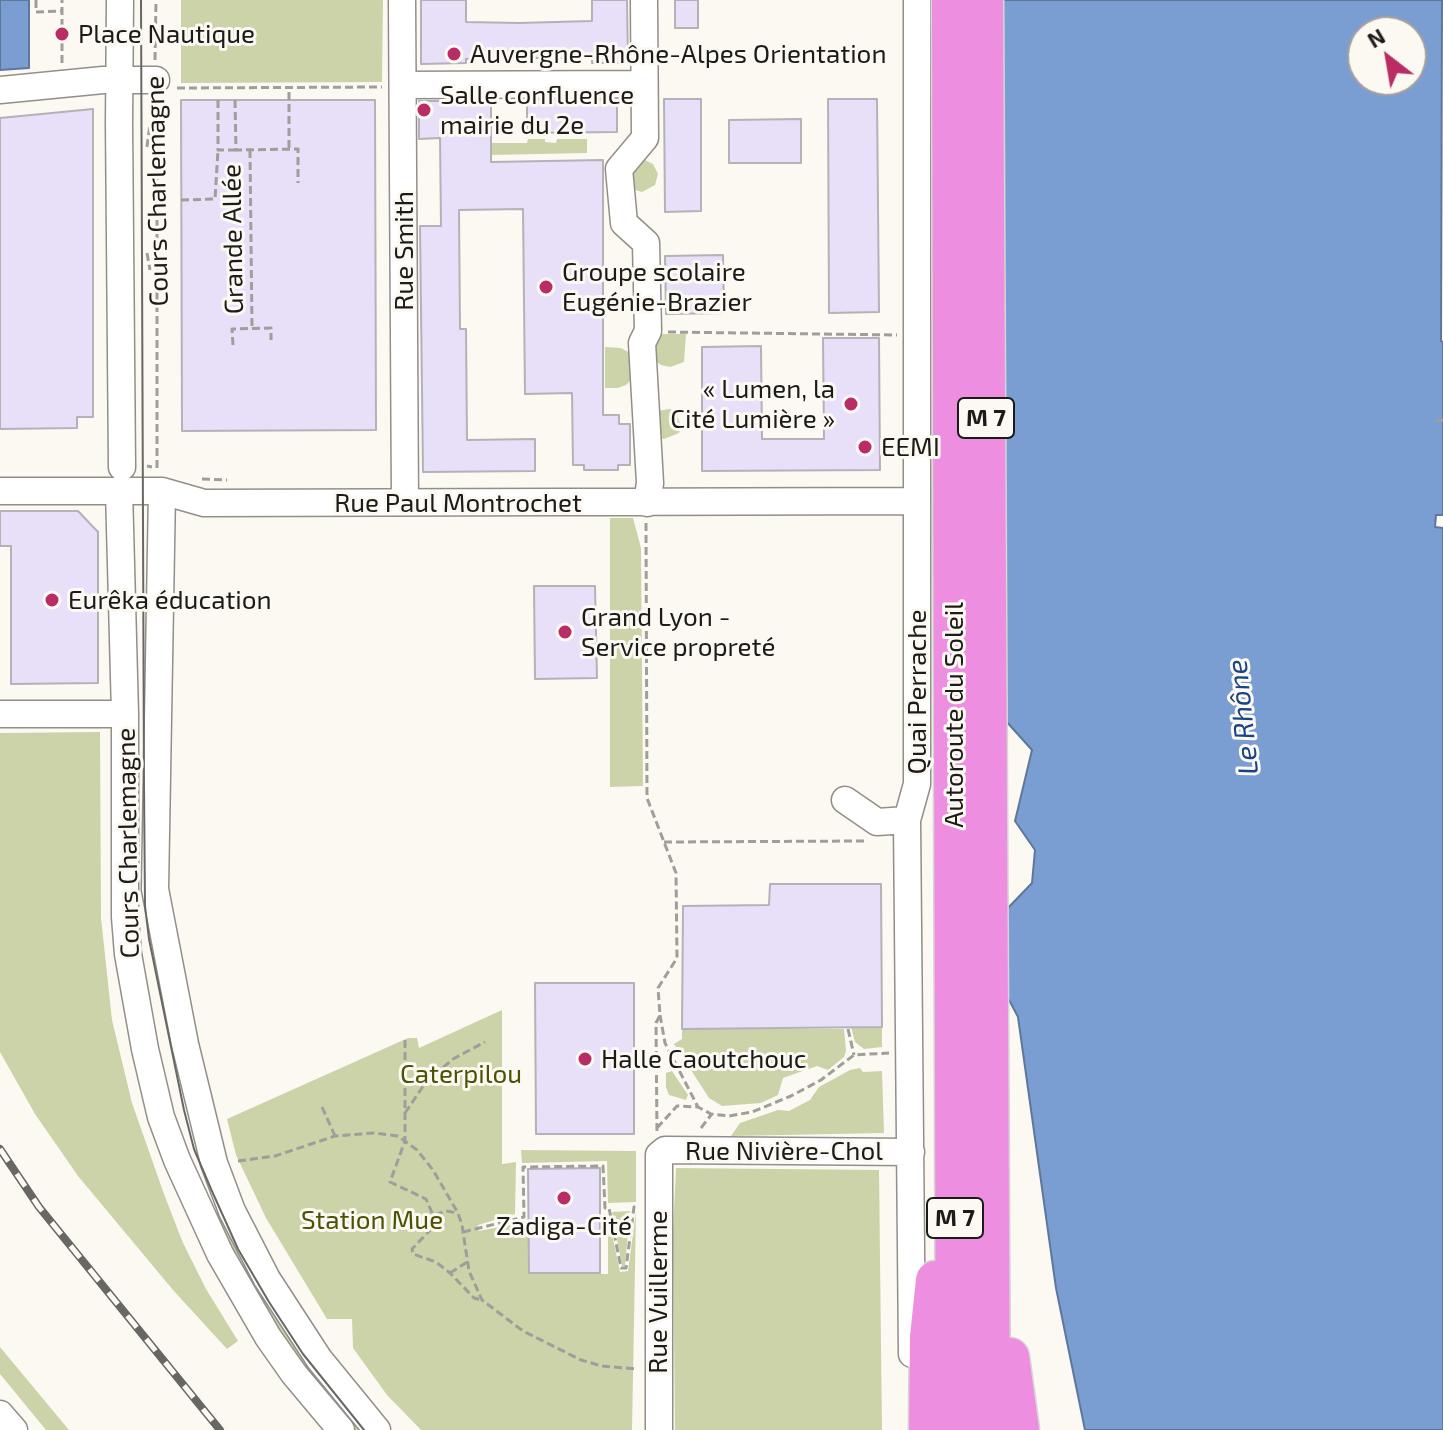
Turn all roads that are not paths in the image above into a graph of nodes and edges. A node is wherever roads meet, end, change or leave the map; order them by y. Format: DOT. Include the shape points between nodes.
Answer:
graph roads {
  1 [pos="120,0"];
  2 [pos="402,0"];
  3 [pos="644,0"];
  4 [pos="917,0"];
  5 [pos="951,0"];
  6 [pos="984,0"];
  7 [pos="120,79"];
  8 [pos="165,84"];
  9 [pos="644,84"];
  10 [pos="393,86"];
  11 [pos="0,90"];
  12 [pos="143,477"];
  13 [pos="0,491"];
  14 [pos="917,501"];
  15 [pos="405,502"];
  16 [pos="647,503"];
  17 [pos="0,714"];
  18 [pos="125,714"];
  19 [pos="845,800"];
  20 [pos="908,830"];
  21 [pos="954,1110"];
  22 [pos="203,1118"];
  23 [pos="167,1132"];
  24 [pos="911,1152"];
  25 [pos="659,1155"];
  26 [pos="989,1261"];
  27 [pos="0,1414"];
  28 [pos="14,1430"];
  29 [pos="341,1430"];
  30 [pos="377,1430"];
  31 [pos="659,1430"];
  32 [pos="912,1430"];
  33 [pos="928,1430"];
  34 [pos="955,1430"];
  35 [pos="991,1430"];
  36 [pos="1020,1430"];
  1 -- 7 [label="street, Cours Charlemagne"];
  2 -- 10 [label="street, Rue Smith"];
  3 -- 9 [label="street"];
  4 -- 14 [label="street, Quai Perrache"];
  5 -- 21 [label="highway, Autoroute du Soleil / M 7"];
  6 -- 26 [label="highway, Autoroute du Soleil / M 7"];
  7 -- 8 [label="street"];
  7 -- 11 [label="street"];
  7 -- 12 [label="street, Cours Charlemagne"];
  9 -- 10 [label="street"];
  9 -- 16 [label="street" via="645,138 619,169 624,223 646,243 648,331 642,343"];
  10 -- 15 [label="street, Rue Smith"];
  12 -- 13 [label="street, Rue Paul Montrochet"];
  12 -- 15 [label="street, Rue Paul Montrochet" via="204,503"];
  12 -- 18 [label="street, Cours Charlemagne"];
  12 -- 22 [label="street, Cours Charlemagne" via="155,889"];
  14 -- 16 [label="street, Rue Paul Montrochet"];
  14 -- 20 [label="street, Quai Perrache" via="917,784"];
  15 -- 16 [label="street, Rue Paul Montrochet" via="499,515"];
  17 -- 18 [label="street"];
  18 -- 23 [label="street, Cours Charlemagne" via="128,954"];
  19 -- 20 [label="street" via="877,822"];
  20 -- 24 [label="street, Quai Perrache"];
  21 -- 33 [label="highway" via="929,1337"];
  21 -- 34 [label="highway, Autoroute du Soleil / M 7"];
  22 -- 23 [label="street"];
  22 -- 30 [label="street, Cours Charlemagne" via="232,1211 267,1279 319,1359"];
  23 -- 29 [label="street, Cours Charlemagne" via="199,1212 268,1337"];
  24 -- 25 [label="street, Rue Nivière-Chol" via="665,1150"];
  24 -- 32 [label="street, Quai Perrache"];
  25 -- 31 [label="street, Rue Vuillerme"];
  26 -- 35 [label="highway, Autoroute du Soleil / M 7"];
  26 -- 36 [label="highway"];
  27 -- 28 [label="street"];
}
